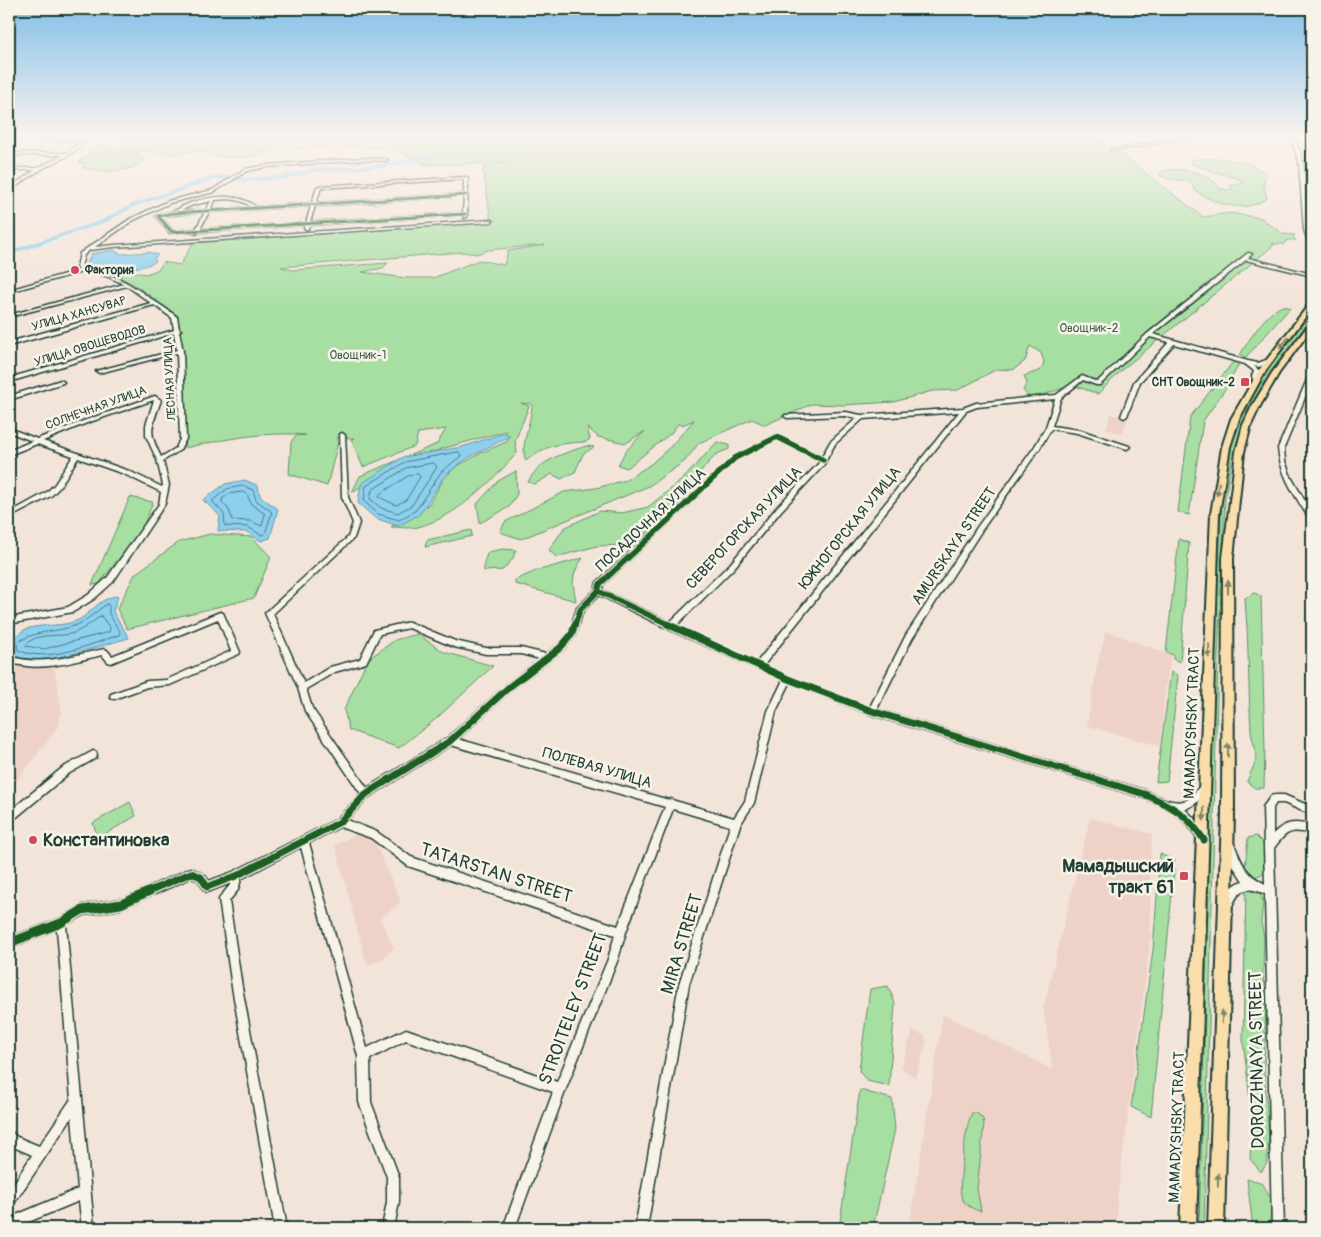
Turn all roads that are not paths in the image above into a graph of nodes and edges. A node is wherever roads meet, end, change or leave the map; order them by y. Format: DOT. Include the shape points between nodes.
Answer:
graph roads {
  1 [pos="205,193"];
  2 [pos="317,193"];
  3 [pos="1303,193"];
  4 [pos="466,195"];
  5 [pos="214,199"];
  6 [pos="313,205"];
  7 [pos="255,208"];
  8 [pos="208,211"];
  9 [pos="1304,212"];
  10 [pos="174,214"];
  11 [pos="465,214"];
  12 [pos="1305,220"];
  13 [pos="1312,220"];
  14 [pos="491,221"];
  15 [pos="465,223"];
  16 [pos="307,224"];
  17 [pos="198,230"];
  18 [pos="303,234"];
  19 [pos="191,242"];
  20 [pos="1312,247"];
  21 [pos="90,249"];
  22 [pos="1250,254"];
  23 [pos="1244,258"];
  24 [pos="82,271"];
  25 [pos="1312,275"];
  26 [pos="128,284"];
  27 [pos="9,291"];
  28 [pos="155,304"];
  29 [pos="1312,304"];
  30 [pos="9,316"];
  31 [pos="1312,324"];
  32 [pos="178,330"];
  33 [pos="1149,335"];
  34 [pos="1174,341"];
  35 [pos="9,344"];
  36 [pos="180,351"];
  37 [pos="1271,360"];
  38 [pos="1247,363"];
  39 [pos="99,371"];
  40 [pos="1312,375"];
  41 [pos="9,380"];
  42 [pos="1256,381"];
  43 [pos="60,382"];
  44 [pos="1058,397"];
  45 [pos="9,398"];
  46 [pos="964,410"];
  47 [pos="788,416"];
  48 [pos="1124,416"];
  49 [pos="861,417"];
  50 [pos="1050,427"];
  51 [pos="9,430"];
  52 [pos="342,435"];
  53 [pos="37,443"];
  54 [pos="1127,447"];
  55 [pos="9,453"];
  56 [pos="77,456"];
  57 [pos="160,460"];
  58 [pos="823,460"];
  59 [pos="164,491"];
  60 [pos="9,516"];
  61 [pos="1312,518"];
  62 [pos="598,591"];
  63 [pos="9,621"];
  64 [pos="671,626"];
  65 [pos="545,657"];
  66 [pos="9,660"];
  67 [pos="759,665"];
  68 [pos="788,679"];
  69 [pos="302,688"];
  70 [pos="114,696"];
  71 [pos="872,711"];
  72 [pos="450,741"];
  73 [pos="93,755"];
  74 [pos="1205,784"];
  75 [pos="366,794"];
  76 [pos="671,803"];
  77 [pos="1174,806"];
  78 [pos="1312,811"];
  79 [pos="9,818"];
  80 [pos="340,822"];
  81 [pos="736,823"];
  82 [pos="1312,830"];
  83 [pos="1228,835"];
  84 [pos="304,840"];
  85 [pos="1204,840"];
  86 [pos="1270,845"];
  87 [pos="236,876"];
  88 [pos="1255,885"];
  89 [pos="1270,891"];
  90 [pos="1226,912"];
  91 [pos="61,924"];
  92 [pos="621,932"];
  93 [pos="9,943"];
  94 [pos="364,1056"];
  95 [pos="560,1089"];
  96 [pos="76,1101"];
  97 [pos="9,1137"];
  98 [pos="41,1153"];
  99 [pos="84,1193"];
  100 [pos="9,1201"];
  101 [pos="9,1224"];
  102 [pos="88,1228"];
  103 [pos="281,1228"];
  104 [pos="388,1228"];
  105 [pos="509,1228"];
  106 [pos="641,1228"];
  107 [pos="1188,1228"];
  108 [pos="1216,1228"];
  109 [pos="1278,1228"];
  1 -- 21 [label="street" via="151,210 122,225"];
  2 -- 6 [label="street"];
  3 -- 9 [label="street"];
  4 -- 6 [label="street"];
  4 -- 11 [label="street"];
  5 -- 7 [label="street" via="244,201"];
  5 -- 8 [label="street"];
  5 -- 10 [label="street" via="191,204"];
  6 -- 7 [label="street"];
  6 -- 16 [label="street"];
  7 -- 8 [label="street"];
  8 -- 10 [label="street"];
  8 -- 17 [label="street"];
  9 -- 12 [label="street"];
  9 -- 13 [label="street"];
  10 -- 17 [label="street" via="158,216 172,232"];
  11 -- 15 [label="street"];
  11 -- 16 [label="street"];
  12 -- 13 [label="street"];
  12 -- 20 [label="street"];
  14 -- 15 [label="street"];
  15 -- 18 [label="street"];
  16 -- 17 [label="street"];
  16 -- 18 [label="street"];
  17 -- 19 [label="street"];
  18 -- 19 [label="street"];
  19 -- 21 [label="street"];
  21 -- 24 [label="street" via="82,254 79,267"];
  22 -- 23 [label="street"];
  23 -- 25 [label="street"];
  23 -- 33 [label="street"];
  24 -- 26 [label="street, ЛЕСНАЯ УЛИЦА" via="108,275"];
  24 -- 27 [label="street, ЛЕСНАЯ УЛИЦА"];
  26 -- 28 [label="street, ЛЕСНАЯ УЛИЦА"];
  26 -- 30 [label="street"];
  28 -- 32 [label="street, ЛЕСНАЯ УЛИЦА" via="174,317"];
  28 -- 35 [label="street, УЛИЦА ХАНСУВАР"];
  29 -- 37 [label="main road, MAMADYSHSKY TRACT, one-way"];
  83 -- 31 [label="main road, one-way" via="1228,558 1240,452 1256,406"];
  32 -- 36 [label="street, ЛЕСНАЯ УЛИЦА"];
  32 -- 41 [label="street, УЛИЦА ОВОЩЕВОДОВ"];
  33 -- 34 [label="street"];
  33 -- 44 [label="street" via="1098,384 1082,378"];
  34 -- 38 [label="street"];
  34 -- 48 [label="street" via="1137,382"];
  36 -- 39 [label="street"];
  36 -- 57 [label="street, ЛЕСНАЯ УЛИЦА" via="183,439 178,449"];
  37 -- 38 [label="street" via="1259,365"];
  37 -- 42 [label="main road, MAMADYSHSKY TRACT"];
  38 -- 42 [label="street" via="1255,368"];
  40 -- 61 [label="street" via="1281,448 1288,477"];
  42 -- 74 [label="main road, MAMADYSHSKY TRACT, one-way" via="1235,419 1226,447 1215,514"];
  43 -- 45 [label="street"];
  44 -- 46 [label="street" via="976,405"];
  44 -- 50 [label="street, AMURSKAYA STREET"];
  46 -- 49 [label="street"];
  46 -- 67 [label="street, ЮЖНОГОРСКАЯ УЛИЦА"];
  47 -- 49 [label="street" via="846,414"];
  49 -- 58 [label="street, СЕВЕРОГОРСКАЯ УЛИЦА" via="832,443"];
  50 -- 54 [label="street" via="1078,431"];
  50 -- 71 [label="street, AMURSKAYA STREET" via="909,637"];
  51 -- 53 [label="street"];
  52 -- 69 [label="street" via="345,497 356,523 351,538 269,613"];
  53 -- 55 [label="street, СОЛНЕЧНАЯ УЛИЦА"];
  53 -- 56 [label="street"];
  53 -- 57 [label="street, СОЛНЕЧНАЯ УЛИЦА" via="85,422 155,398 158,400 147,432"];
  56 -- 59 [label="street" via="132,474"];
  56 -- 60 [label="street" via="49,494"];
  57 -- 59 [label="street" via="166,484"];
  58 -- 62 [label="street, ПОСАДОЧНАЯ УЛИЦА" via="776,437 734,458 600,584"];
  58 -- 64 [label="street, СЕВЕРОГОРСКАЯ УЛИЦА" via="732,566"];
  59 -- 63 [label="street" via="162,504 153,520 110,580 91,597 70,610"];
  62 -- 64 [label="street"];
  62 -- 65 [label="street, ПОСАДОЧНАЯ УЛИЦА" via="580,610 572,634 560,648"];
  64 -- 67 [label="street"];
  65 -- 69 [label="street" via="521,651 486,651 454,644 408,625 377,632 363,660 333,669"];
  65 -- 72 [label="street, ПОСАДОЧНАЯ УЛИЦА"];
  66 -- 70 [label="street" via="35,665 104,652 111,660 220,615 236,652 167,683 147,684"];
  67 -- 68 [label="street"];
  68 -- 71 [label="street"];
  68 -- 81 [label="street, MIRA STREET" via="772,711 749,803"];
  69 -- 75 [label="street" via="308,709"];
  71 -- 77 [label="street"];
  72 -- 75 [label="street, ПОСАДОЧНАЯ УЛИЦА"];
  72 -- 76 [label="street, ПОЛЕВАЯ УЛИЦА"];
  73 -- 79 [label="street" via="65,771"];
  74 -- 77 [label="street" via="1192,804"];
  74 -- 85 [label="main road, MAMADYSHSKY TRACT, one-way"];
  75 -- 80 [label="street, ПОСАДОЧНАЯ УЛИЦА"];
  76 -- 81 [label="street, ПОЛЕВАЯ УЛИЦА"];
  76 -- 92 [label="street, STROITELEY STREET"];
  77 -- 85 [label="street" via="1193,822"];
  78 -- 86 [label="street, DOROZHNAYA STREET" via="1284,799 1274,799 1268,807"];
  80 -- 84 [label="street, ПОСАДОЧНАЯ УЛИЦА"];
  80 -- 92 [label="street, TATARSTAN STREET" via="374,834 408,861"];
  81 -- 106 [label="street, MIRA STREET" via="684,984"];
  82 -- 86 [label="street" via="1293,826 1281,830"];
  83 -- 88 [label="street" via="1238,868"];
  83 -- 90 [label="main road"];
  84 -- 87 [label="street, ПОСАДОЧНАЯ УЛИЦА"];
  84 -- 94 [label="street"];
  85 -- 107 [label="main road, MAMADYSHSKY TRACT"];
  86 -- 89 [label="street, DOROZHNAYA STREET"];
  87 -- 91 [label="street, ПОСАДОЧНАЯ УЛИЦА" via="207,887 201,877 191,873 121,904 82,910"];
  87 -- 103 [label="street" via="235,887 224,900"];
  88 -- 89 [label="street"];
  88 -- 90 [label="street" via="1240,886 1234,891"];
  89 -- 109 [label="street, DOROZHNAYA STREET"];
  108 -- 90 [label="main road, one-way"];
  91 -- 93 [label="street"];
  91 -- 96 [label="street"];
  92 -- 95 [label="street, STROITELEY STREET"];
  94 -- 95 [label="street" via="406,1034"];
  94 -- 104 [label="street" via="365,1102 393,1177"];
  95 -- 105 [label="street, STROITELEY STREET"];
  96 -- 98 [label="street"];
  96 -- 99 [label="street"];
  97 -- 98 [label="street"];
  98 -- 100 [label="street"];
  99 -- 101 [label="street"];
  99 -- 102 [label="street"];
}
